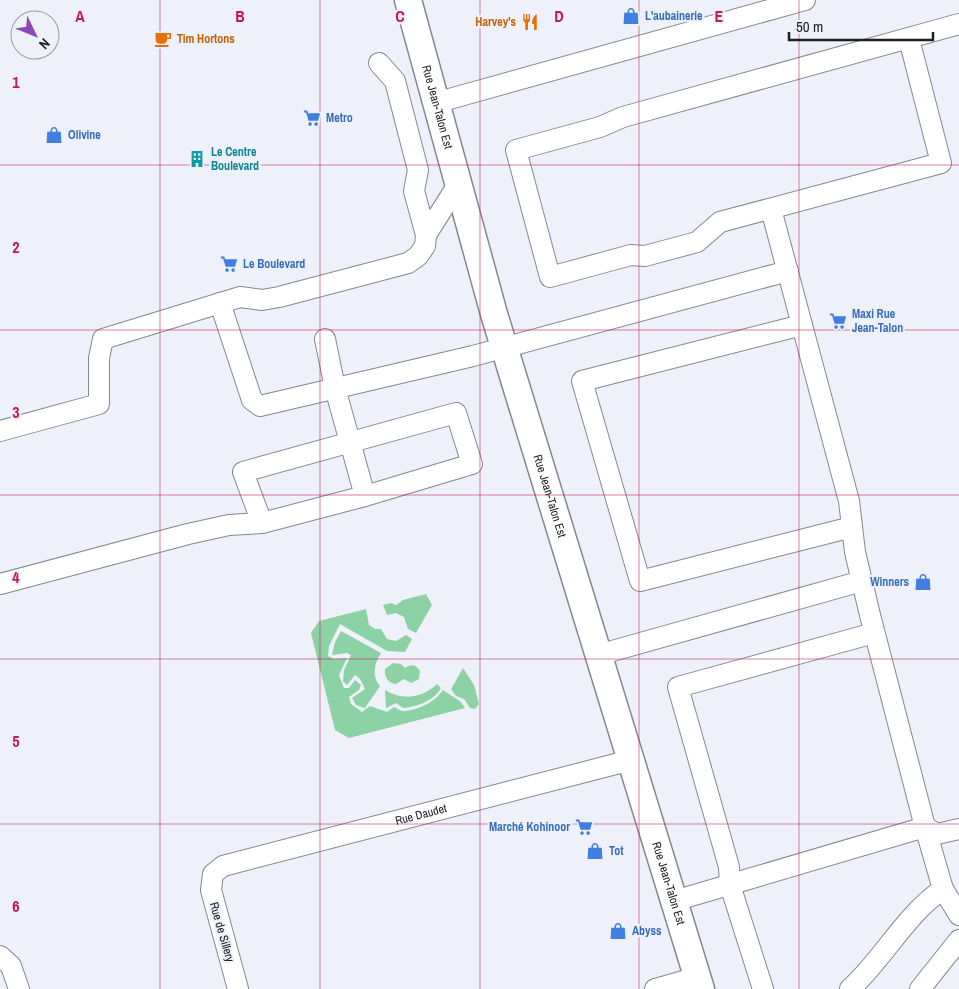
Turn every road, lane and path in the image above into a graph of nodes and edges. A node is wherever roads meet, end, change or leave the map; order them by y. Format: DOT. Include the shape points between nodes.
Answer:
graph roads {
  1 [pos="805,0"];
  2 [pos="410,9"];
  3 [pos="959,24"];
  4 [pos="910,39"];
  5 [pos="379,63"];
  6 [pos="435,103"];
  7 [pos="457,186"];
  8 [pos="771,209"];
  9 [pos="426,235"];
  10 [pos="788,271"];
  11 [pos="220,304"];
  12 [pos="802,324"];
  13 [pos="325,339"];
  14 [pos="504,348"];
  15 [pos="335,388"];
  16 [pos="0,430"];
  17 [pos="352,444"];
  18 [pos="365,496"];
  19 [pos="262,523"];
  20 [pos="852,527"];
  21 [pos="862,582"];
  22 [pos="0,584"];
  23 [pos="874,632"];
  24 [pos="598,655"];
  25 [pos="631,760"];
  26 [pos="925,827"];
  27 [pos="959,829"];
  28 [pos="213,874"];
  29 [pos="730,885"];
  30 [pos="943,890"];
  31 [pos="674,901"];
  32 [pos="959,915"];
  33 [pos="959,940"];
  34 [pos="0,956"];
  35 [pos="699,983"];
  36 [pos="19,989"];
  37 [pos="238,989"];
  38 [pos="655,989"];
  39 [pos="763,989"];
  40 [pos="850,989"];
  41 [pos="920,989"];
  1 -- 6 [label="street"];
  2 -- 6 [label="main road, Rue Jean-Talon Est"];
  3 -- 4 [label="street"];
  4 -- 8 [label="street" via="941,163"];
  4 -- 8 [label="street" via="623,117 600,127 516,150 550,277 631,255 645,256 697,242 720,222"];
  5 -- 9 [label="street" via="395,81 418,170 414,191"];
  6 -- 7 [label="main road, Rue Jean-Talon Est"];
  7 -- 9 [label="street"];
  7 -- 14 [label="main road, Rue Jean-Talon Est"];
  8 -- 10 [label="street"];
  9 -- 11 [label="street" via="425,246 408,263 278,297 262,300 240,297"];
  10 -- 12 [label="street"];
  10 -- 14 [label="street"];
  11 -- 15 [label="street" via="252,400 260,406"];
  11 -- 16 [label="street" via="103,340 98,358 98,404"];
  12 -- 20 [label="street"];
  12 -- 20 [label="street" via="582,381 640,581"];
  13 -- 15 [label="street"];
  14 -- 15 [label="street"];
  14 -- 24 [label="main road, Rue Jean-Talon Est"];
  15 -- 17 [label="street"];
  17 -- 18 [label="street"];
  17 -- 18 [label="street" via="456,413 472,464"];
  17 -- 19 [label="street" via="243,472"];
  18 -- 19 [label="street"];
  19 -- 22 [label="street" via="229,524"];
  20 -- 21 [label="street"];
  21 -- 23 [label="street"];
  21 -- 24 [label="street"];
  23 -- 26 [label="street"];
  23 -- 29 [label="street" via="678,686 729,867"];
  24 -- 25 [label="main road, Rue Jean-Talon Est"];
  25 -- 28 [label="street, Rue Daudet" via="228,864"];
  25 -- 31 [label="main road, Rue Jean-Talon Est"];
  26 -- 27 [label="street" via="937,834"];
  26 -- 29 [label="street"];
  26 -- 30 [label="street"];
  28 -- 37 [label="street, Rue de Sillery" via="211,890"];
  29 -- 31 [label="street"];
  29 -- 39 [label="street"];
  30 -- 32 [label="street"];
  30 -- 40 [label="street" via="922,906"];
  31 -- 35 [label="main road, Rue Jean-Talon Est"];
  33 -- 41 [label="street"];
  34 -- 36 [label="street" via="11,966"];
  35 -- 38 [label="street"];
}
